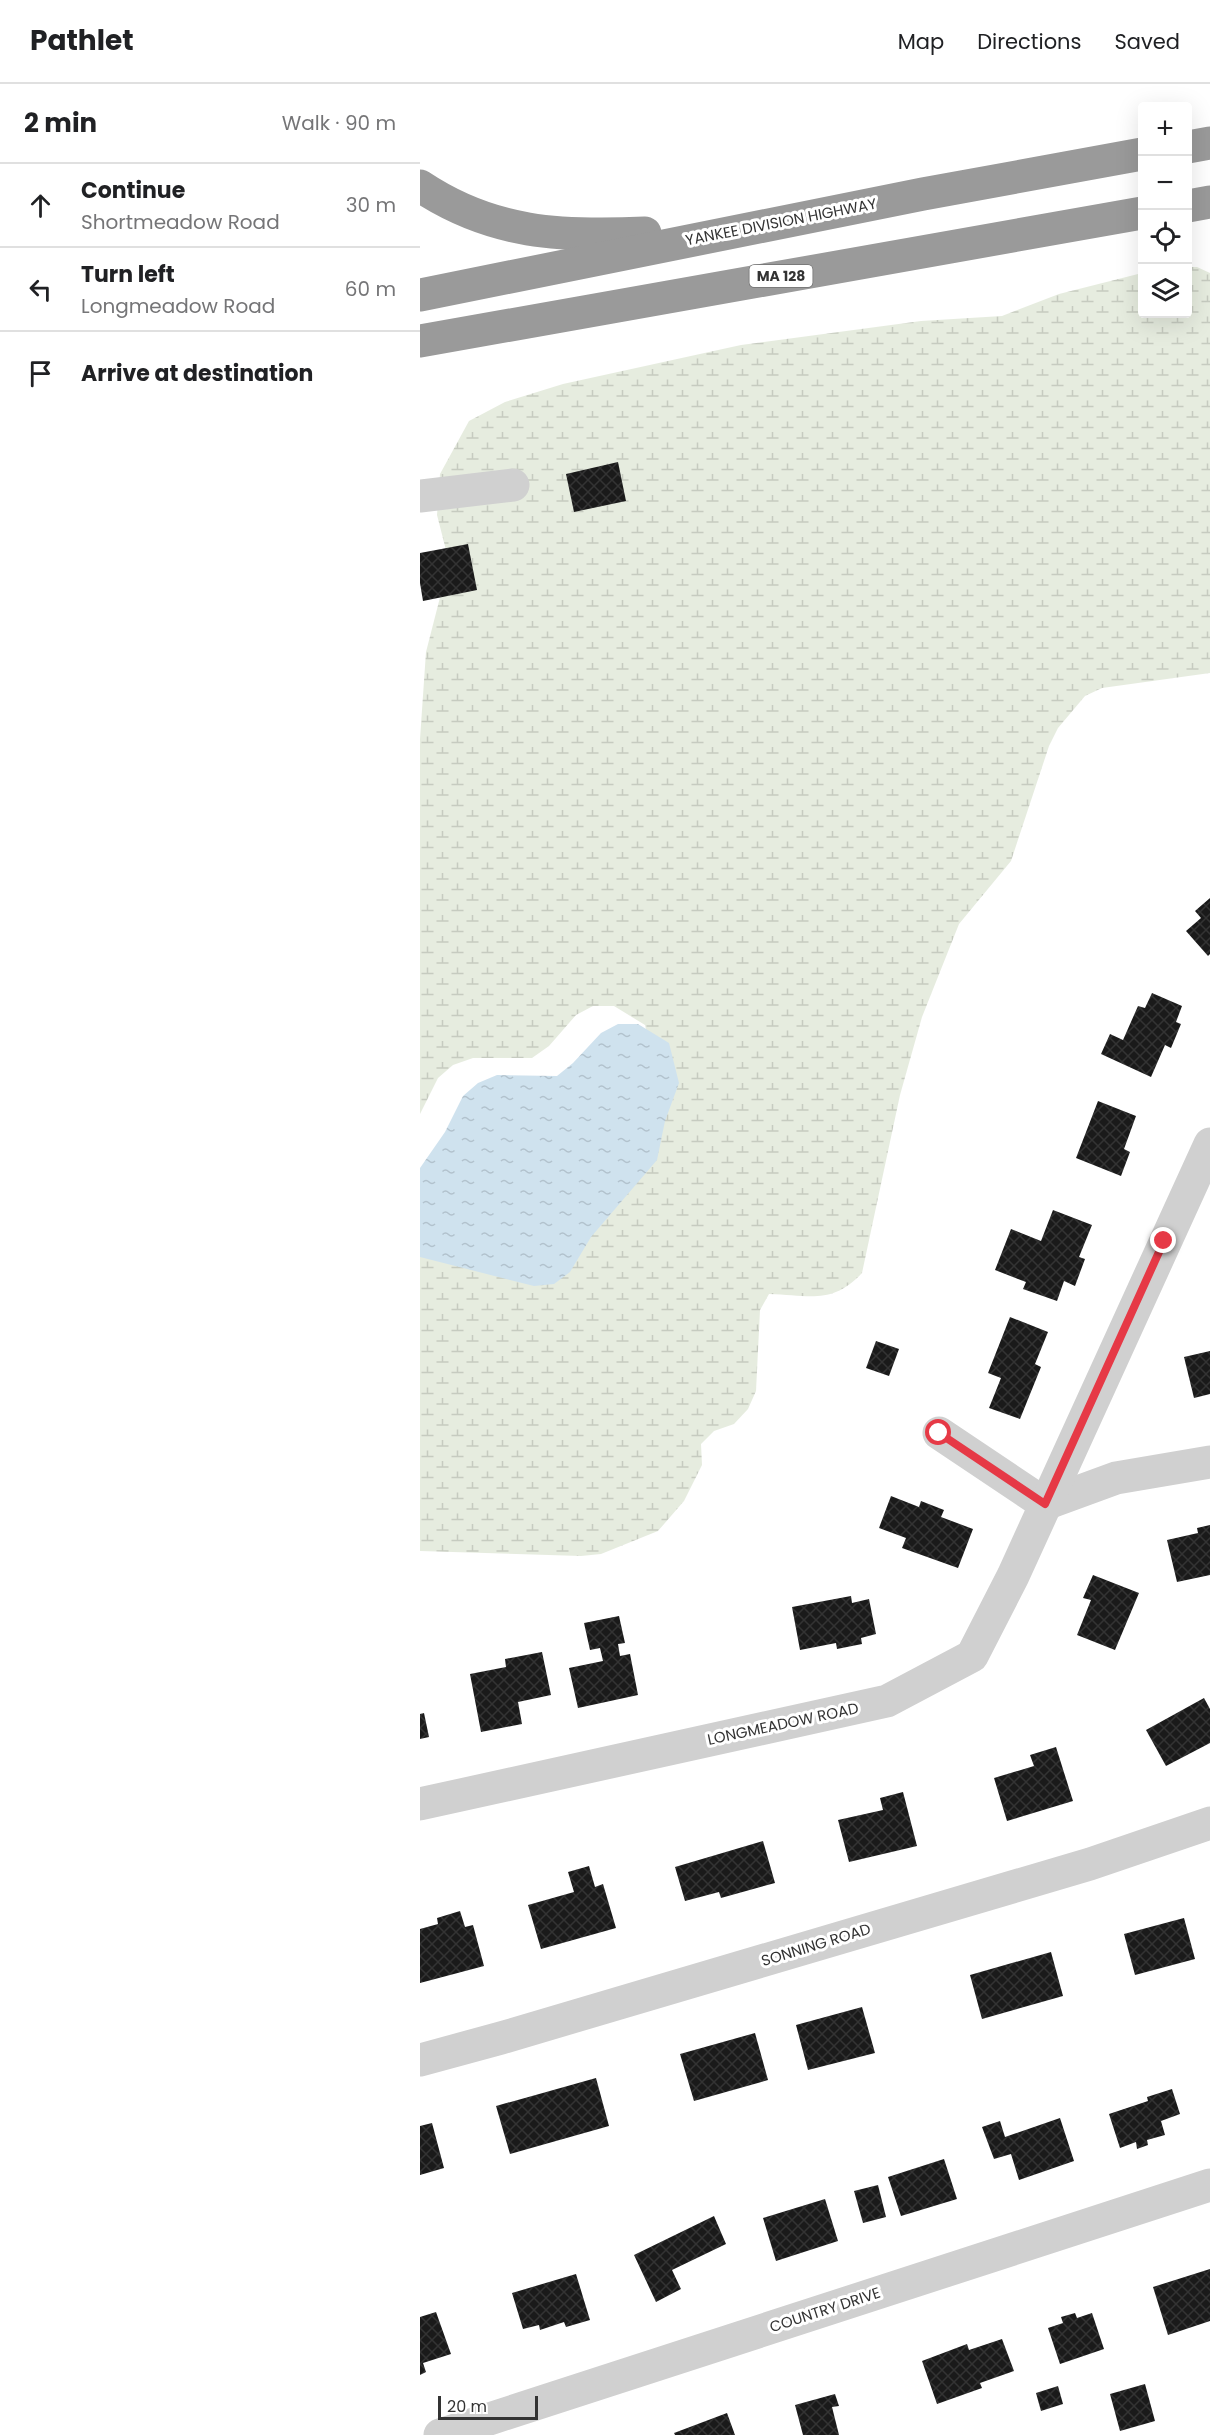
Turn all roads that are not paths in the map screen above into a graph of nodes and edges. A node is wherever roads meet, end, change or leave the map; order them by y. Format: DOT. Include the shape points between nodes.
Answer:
graph roads {
  1 [pos="1210,143"];
  2 [pos="1192,146"];
  3 [pos="1138,155"];
  4 [pos="420,186"];
  5 [pos="1210,202"];
  6 [pos="1192,205"];
  7 [pos="1138,214"];
  8 [pos="802,218"];
  9 [pos="420,295"];
  10 [pos="428,341"];
  11 [pos="513,485"];
  12 [pos="420,496"];
  13 [pos="1210,1143"];
  14 [pos="939,1433"];
  15 [pos="1210,1462"];
  16 [pos="1045,1504"];
  17 [pos="420,1804"];
  18 [pos="1210,1823"];
  19 [pos="420,2060"];
  20 [pos="1210,2185"];
  21 [pos="440,2435"];
  1 -- 2 [label="highway"];
  3 -- 8 [label="highway, YANKEE DIVISION HIGHWAY"];
  4 -- 8 [label="highway" via="449,206 493,223 537,232 645,234"];
  5 -- 6 [label="highway"];
  7 -- 10 [label="highway, MA 128"];
  8 -- 9 [label="highway, YANKEE DIVISION HIGHWAY"];
  11 -- 12 [label="street"];
  13 -- 16 [label="street, LONGMEADOW ROAD"];
  14 -- 16 [label="street"];
  15 -- 16 [label="street" via="1116,1478"];
  16 -- 17 [label="street, LONGMEADOW ROAD" via="972,1656 887,1701"];
  18 -- 19 [label="street, SONNING ROAD" via="1090,1864"];
  20 -- 21 [label="street, COUNTRY DRIVE"];
}
